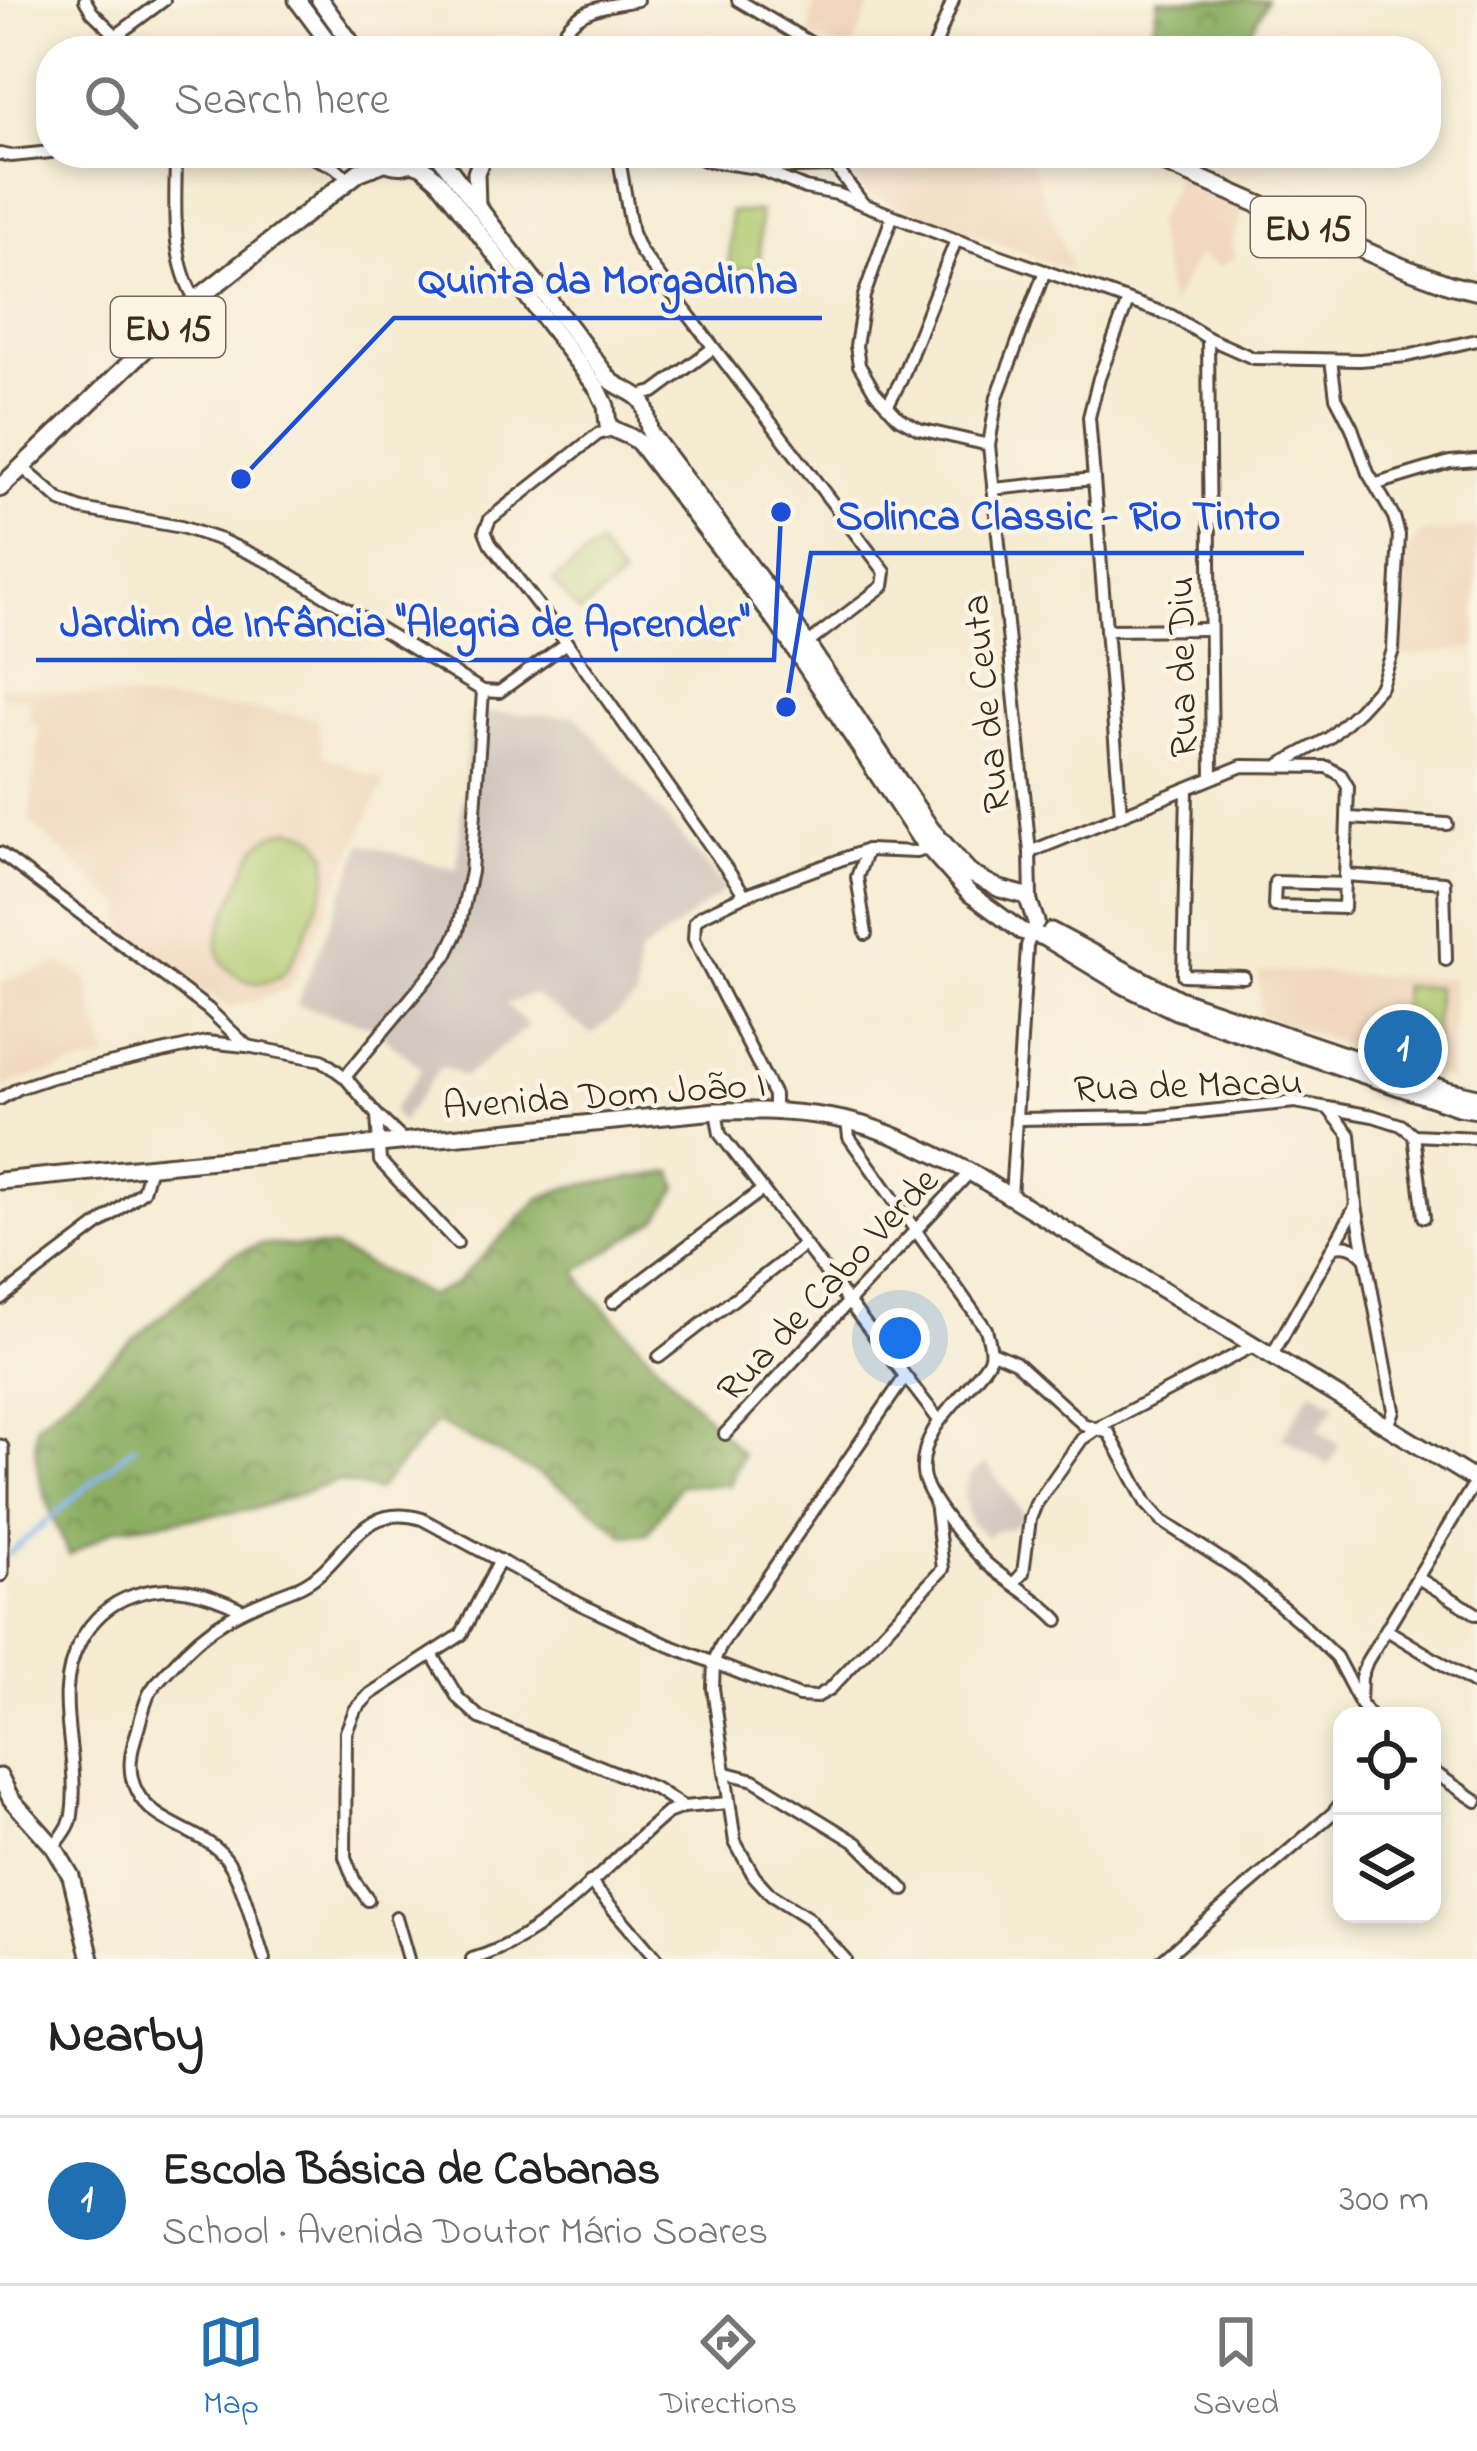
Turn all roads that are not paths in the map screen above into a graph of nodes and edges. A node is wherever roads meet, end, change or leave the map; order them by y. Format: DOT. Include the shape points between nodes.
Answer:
graph roads {
  1 [pos="85,0"];
  2 [pos="164,0"];
  3 [pos="298,0"];
  4 [pos="320,0"];
  5 [pos="637,0"];
  6 [pos="738,0"];
  7 [pos="953,0"];
  8 [pos="611,3"];
  9 [pos="117,35"];
  10 [pos="324,36"];
  11 [pos="346,36"];
  12 [pos="563,36"];
  13 [pos="799,36"];
  14 [pos="940,36"];
  15 [pos="0,154"];
  16 [pos="36,154"];
  17 [pos="177,168"];
  18 [pos="336,168"];
  19 [pos="356,168"];
  20 [pos="366,168"];
  21 [pos="424,168"];
  22 [pos="448,168"];
  23 [pos="478,168"];
  24 [pos="621,168"];
  25 [pos="758,168"];
  26 [pos="837,168"];
  27 [pos="1176,168"];
  28 [pos="349,179"];
  29 [pos="868,207"];
  30 [pos="478,208"];
  31 [pos="892,217"];
  32 [pos="956,240"];
  33 [pos="1045,271"];
  34 [pos="1477,291"];
  35 [pos="196,300"];
  36 [pos="1128,301"];
  37 [pos="1208,338"];
  38 [pos="1477,340"];
  39 [pos="712,349"];
  40 [pos="1331,360"];
  41 [pos="642,401"];
  42 [pos="886,406"];
  43 [pos="610,424"];
  44 [pos="989,445"];
  45 [pos="1477,460"];
  46 [pos="22,467"];
  47 [pos="1094,478"];
  48 [pos="1377,484"];
  49 [pos="0,489"];
  50 [pos="993,489"];
  51 [pos="1209,629"];
  52 [pos="1106,630"];
  53 [pos="567,643"];
  54 [pos="808,643"];
  55 [pos="483,691"];
  56 [pos="1278,765"];
  57 [pos="1212,778"];
  58 [pos="1187,790"];
  59 [pos="1121,814"];
  60 [pos="1349,818"];
  61 [pos="1447,824"];
  62 [pos="928,848"];
  63 [pos="867,850"];
  64 [pos="1030,852"];
  65 [pos="0,853"];
  66 [pos="1345,880"];
  67 [pos="1025,894"];
  68 [pos="745,895"];
  69 [pos="1029,933"];
  70 [pos="866,934"];
  71 [pos="1446,960"];
  72 [pos="1244,977"];
  73 [pos="247,1046"];
  74 [pos="345,1078"];
  75 [pos="1477,1097"];
  76 [pos="0,1099"];
  77 [pos="1328,1108"];
  78 [pos="774,1110"];
  79 [pos="1477,1110"];
  80 [pos="716,1111"];
  81 [pos="377,1115"];
  82 [pos="1373,1115"];
  83 [pos="1017,1119"];
  84 [pos="848,1120"];
  85 [pos="1350,1135"];
  86 [pos="1414,1135"];
  87 [pos="1477,1138"];
  88 [pos="405,1142"];
  89 [pos="381,1145"];
  90 [pos="150,1167"];
  91 [pos="970,1172"];
  92 [pos="0,1180"];
  93 [pos="761,1190"];
  94 [pos="1011,1197"];
  95 [pos="1356,1205"];
  96 [pos="1424,1217"];
  97 [pos="917,1232"];
  98 [pos="458,1243"];
  99 [pos="804,1245"];
  100 [pos="1335,1246"];
  101 [pos="1367,1260"];
  102 [pos="0,1299"];
  103 [pos="848,1301"];
  104 [pos="613,1302"];
  105 [pos="1252,1346"];
  106 [pos="992,1352"];
  107 [pos="659,1357"];
  108 [pos="1271,1358"];
  109 [pos="905,1377"];
  110 [pos="938,1419"];
  111 [pos="1388,1426"];
  112 [pos="1096,1429"];
  113 [pos="725,1434"];
  114 [pos="0,1448"];
  115 [pos="1477,1480"];
  116 [pos="935,1502"];
  117 [pos="500,1561"];
  118 [pos="0,1573"];
  119 [pos="1418,1578"];
  120 [pos="1014,1583"];
  121 [pos="241,1609"];
  122 [pos="1477,1614"];
  123 [pos="1058,1620"];
  124 [pos="1387,1630"];
  125 [pos="432,1654"];
  126 [pos="714,1661"];
  127 [pos="1477,1685"];
  128 [pos="1361,1707"];
  129 [pos="1364,1707"];
  130 [pos="727,1773"];
  131 [pos="0,1777"];
  132 [pos="1441,1778"];
  133 [pos="1477,1802"];
  134 [pos="728,1803"];
  135 [pos="683,1807"];
  136 [pos="1333,1813"];
  137 [pos="54,1846"];
  138 [pos="590,1882"];
  139 [pos="904,1890"];
  140 [pos="368,1900"];
  141 [pos="396,1917"];
  142 [pos="91,1959"];
  143 [pos="264,1959"];
  144 [pos="408,1959"];
  145 [pos="472,1959"];
  146 [pos="656,1959"];
  147 [pos="845,1959"];
  148 [pos="1163,1959"];
  1 -- 9 [label="street"];
  2 -- 9 [label="street"];
  3 -- 10 [label="main road"];
  4 -- 11 [label="main road"];
  5 -- 8 [label="street"];
  6 -- 13 [label="street"];
  7 -- 14 [label="street"];
  8 -- 12 [label="street" via="571,22"];
  15 -- 16 [label="street"];
  17 -- 35 [label="street" via="180,259"];
  18 -- 28 [label="street"];
  19 -- 28 [label="main road, EN 15"];
  20 -- 28 [label="main road, EN 15"];
  21 -- 43 [label="main road" via="598,389"];
  22 -- 30 [label="main road"];
  23 -- 30 [label="main road"];
  24 -- 39 [label="street" via="635,242"];
  25 -- 29 [label="street"];
  26 -- 29 [label="street"];
  27 -- 34 [label="main road, EN 15" via="1402,267"];
  28 -- 35 [label="main road, EN 15"];
  29 -- 31 [label="street"];
  30 -- 41 [label="main road" via="610,380"];
  31 -- 32 [label="street"];
  31 -- 42 [label="street" via="856,346"];
  32 -- 33 [label="street"];
  32 -- 42 [label="street"];
  33 -- 36 [label="street"];
  33 -- 44 [label="street, Rua de Ceuta" via="997,397"];
  35 -- 46 [label="main road, EN 15"];
  36 -- 37 [label="street"];
  36 -- 47 [label="street" via="1090,404"];
  37 -- 40 [label="street" via="1253,358"];
  37 -- 51 [label="street, Rua de Diu"];
  38 -- 40 [label="street" via="1407,356"];
  39 -- 41 [label="street"];
  39 -- 54 [label="street" via="885,572 883,586"];
  40 -- 48 [label="street" via="1336,397"];
  41 -- 43 [label="main road" via="614,396"];
  41 -- 43 [label="main road" via="640,428"];
  41 -- 54 [label="main road" via="650,433"];
  42 -- 44 [label="street" via="919,430"];
  43 -- 53 [label="street" via="485,531"];
  43 -- 62 [label="main road" via="640,444 778,624"];
  44 -- 50 [label="street, Rua de Ceuta"];
  45 -- 48 [label="street"];
  46 -- 49 [label="main road, EN 15"];
  46 -- 55 [label="street" via="61,501 181,527 271,563"];
  47 -- 50 [label="street"];
  47 -- 52 [label="street"];
  48 -- 56 [label="street" via="1399,535 1394,650 1382,686 1329,738"];
  50 -- 64 [label="street, Rua de Ceuta"];
  51 -- 52 [label="street"];
  51 -- 57 [label="street, Rua de Diu"];
  52 -- 59 [label="street"];
  53 -- 55 [label="street" via="499,692"];
  53 -- 68 [label="street"];
  54 -- 67 [label="main road" via="931,829 971,874"];
  55 -- 74 [label="street" via="471,872 458,931"];
  56 -- 57 [label="street"];
  56 -- 60 [label="street" via="1341,775"];
  57 -- 58 [label="street"];
  58 -- 59 [label="street"];
  58 -- 72 [label="street" via="1183,975"];
  59 -- 64 [label="street"];
  60 -- 61 [label="street"];
  60 -- 66 [label="street"];
  62 -- 63 [label="street"];
  62 -- 69 [label="main road" via="969,893"];
  63 -- 68 [label="street"];
  63 -- 70 [label="street" via="857,877"];
  64 -- 67 [label="street, Rua de Ceuta"];
  65 -- 73 [label="street"];
  66 -- 66 [label="street" via="1275,882 1274,906 1344,908"];
  66 -- 71 [label="street" via="1444,882"];
  67 -- 69 [label="main road" via="1010,900"];
  68 -- 78 [label="street" via="701,916 694,939 774,1095"];
  69 -- 75 [label="main road" via="1180,999"];
  69 -- 79 [label="main road" via="1176,1011"];
  69 -- 83 [label="street"];
  73 -- 74 [label="street" via="322,1060"];
  73 -- 76 [label="street" via="206,1042 52,1077"];
  74 -- 81 [label="street"];
  77 -- 82 [label="street"];
  77 -- 83 [label="street, Rua de Macau" via="1295,1102 1151,1117"];
  77 -- 85 [label="street, Rua de Macau"];
  78 -- 80 [label="main road, Avenida Dom João I"];
  78 -- 84 [label="main road, Avenida Dom João I"];
  80 -- 88 [label="main road, Avenida Dom João I"];
  80 -- 93 [label="street" via="719,1134"];
  81 -- 88 [label="street"];
  81 -- 89 [label="street"];
  82 -- 85 [label="street"];
  82 -- 86 [label="street"];
  83 -- 94 [label="street"];
  84 -- 91 [label="main road, Avenida Dom João I"];
  84 -- 97 [label="street" via="849,1137"];
  85 -- 95 [label="street, Rua de Macau"];
  86 -- 87 [label="street"];
  86 -- 96 [label="street"];
  88 -- 89 [label="main road, Avenida Dom João I"];
  89 -- 90 [label="main road, Avenida Dom João I"];
  89 -- 98 [label="street" via="380,1161"];
  90 -- 92 [label="main road, Avenida Dom João I"];
  90 -- 102 [label="street" via="143,1191"];
  91 -- 94 [label="main road, Avenida Dom João I"];
  91 -- 97 [label="street, Rua de Cabo Verde"];
  93 -- 99 [label="street"];
  93 -- 104 [label="street"];
  94 -- 105 [label="main road, Avenida Dom João I"];
  95 -- 100 [label="street"];
  95 -- 101 [label="street, Rua de Macau"];
  97 -- 103 [label="street, Rua de Cabo Verde"];
  97 -- 106 [label="street" via="986,1329"];
  99 -- 103 [label="street"];
  99 -- 107 [label="street"];
  100 -- 101 [label="street"];
  100 -- 108 [label="street"];
  101 -- 111 [label="street, Rua de Macau" via="1394,1410"];
  103 -- 109 [label="street"];
  103 -- 113 [label="street, Rua de Cabo Verde"];
  105 -- 108 [label="main road, Avenida Dom João I"];
  105 -- 112 [label="street"];
  106 -- 110 [label="street"];
  106 -- 112 [label="street"];
  108 -- 111 [label="main road, Avenida Dom João I"];
  109 -- 110 [label="street"];
  109 -- 126 [label="street"];
  110 -- 116 [label="street" via="923,1474"];
  111 -- 115 [label="main road, Avenida Dom João I"];
  112 -- 120 [label="street" via="1036,1504"];
  112 -- 128 [label="street" via="1109,1433 1162,1521 1242,1573 1336,1657"];
  114 -- 118 [label="main road"];
  115 -- 119 [label="street"];
  116 -- 120 [label="street"];
  116 -- 126 [label="street" via="943,1569 830,1689 799,1696"];
  117 -- 121 [label="street" via="400,1513 372,1522 307,1584"];
  117 -- 125 [label="street" via="461,1635"];
  117 -- 126 [label="street"];
  119 -- 122 [label="street"];
  119 -- 124 [label="street"];
  120 -- 123 [label="street"];
  121 -- 137 [label="street" via="208,1593 153,1588 117,1600 88,1626 69,1661 64,1696 72,1820"];
  121 -- 143 [label="street" via="185,1650 150,1691 130,1774 152,1810 226,1858"];
  124 -- 127 [label="street"];
  124 -- 129 [label="street" via="1361,1677"];
  125 -- 135 [label="street" via="480,1718"];
  125 -- 140 [label="street" via="370,1694 346,1732 345,1857"];
  126 -- 130 [label="street"];
  130 -- 134 [label="street"];
  130 -- 139 [label="street" via="754,1780 857,1843"];
  131 -- 137 [label="main road"];
  132 -- 133 [label="street"];
  134 -- 135 [label="street"];
  134 -- 147 [label="street" via="735,1842 754,1876"];
  135 -- 138 [label="street"];
  136 -- 148 [label="street"];
  137 -- 142 [label="main road" via="71,1876"];
  138 -- 145 [label="street" via="529,1935"];
  138 -- 146 [label="street"];
  141 -- 144 [label="street"];
}
